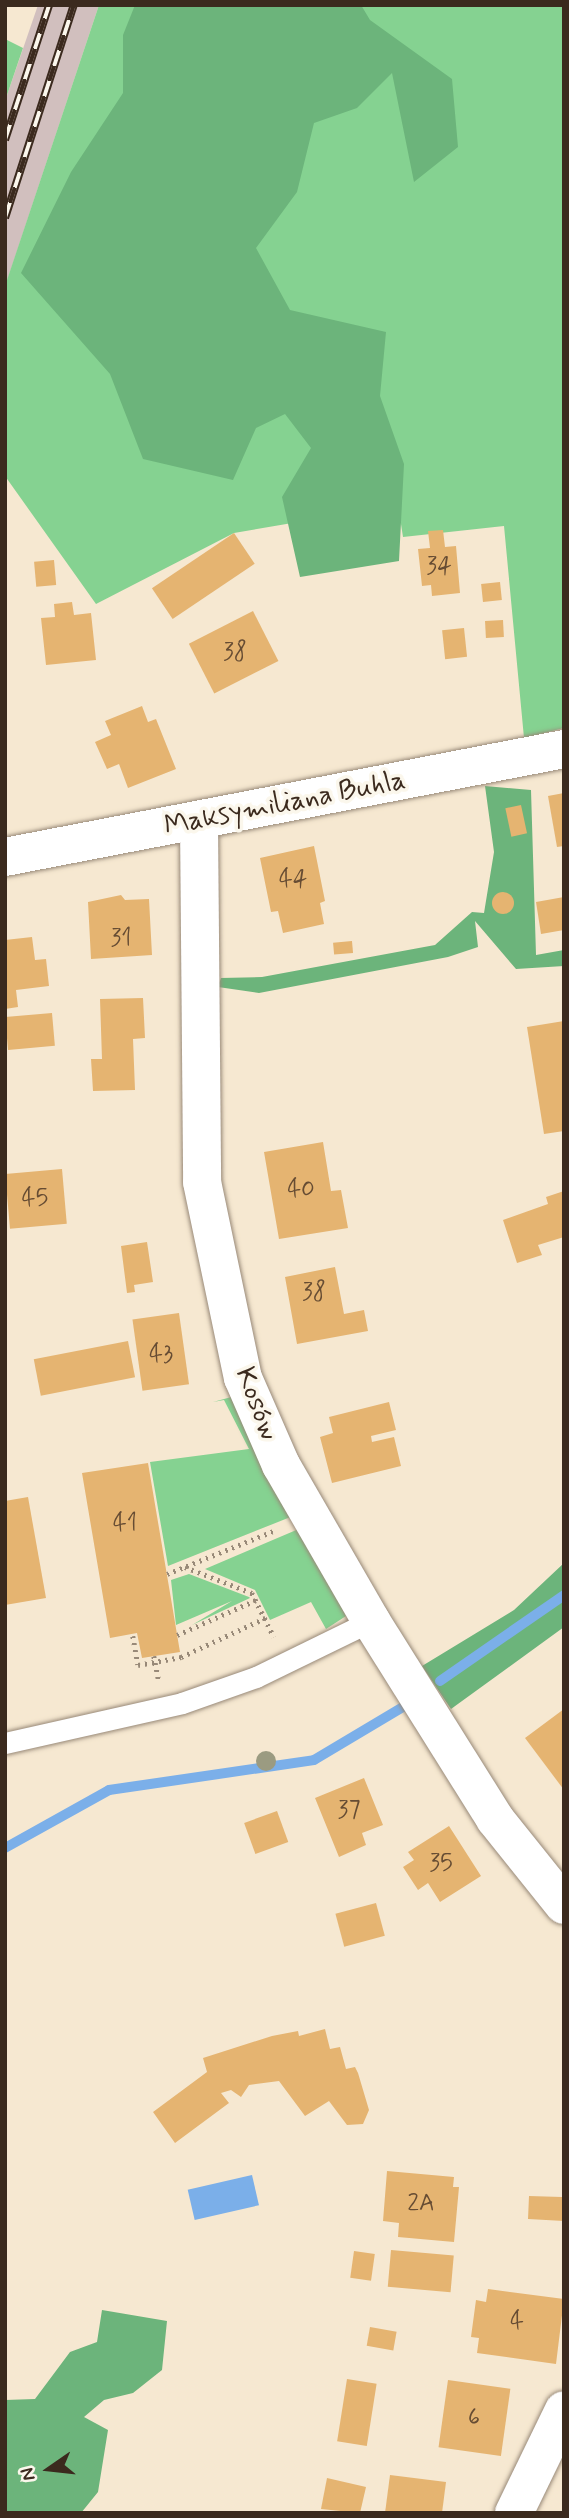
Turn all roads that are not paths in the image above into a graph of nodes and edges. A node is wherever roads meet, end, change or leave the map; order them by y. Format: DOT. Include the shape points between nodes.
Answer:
graph roads {
  1 [pos="564,749"];
  2 [pos="199,822"];
  3 [pos="5,857"];
  4 [pos="371,1621"];
  5 [pos="5,1743"];
  6 [pos="564,1905"];
  7 [pos="564,2410"];
  8 [pos="514,2513"];
  1 -- 2 [label="street, Maksymiliana Buhla"];
  2 -- 3 [label="street, Maksymiliana Buhla"];
  2 -- 4 [label="street, Kosów" via="202,1182 207,1222 251,1404"];
  4 -- 5 [label="lane" via="286,1662 182,1703"];
  4 -- 6 [label="street, Kosów" via="495,1819"];
  7 -- 8 [label="street"];
}
